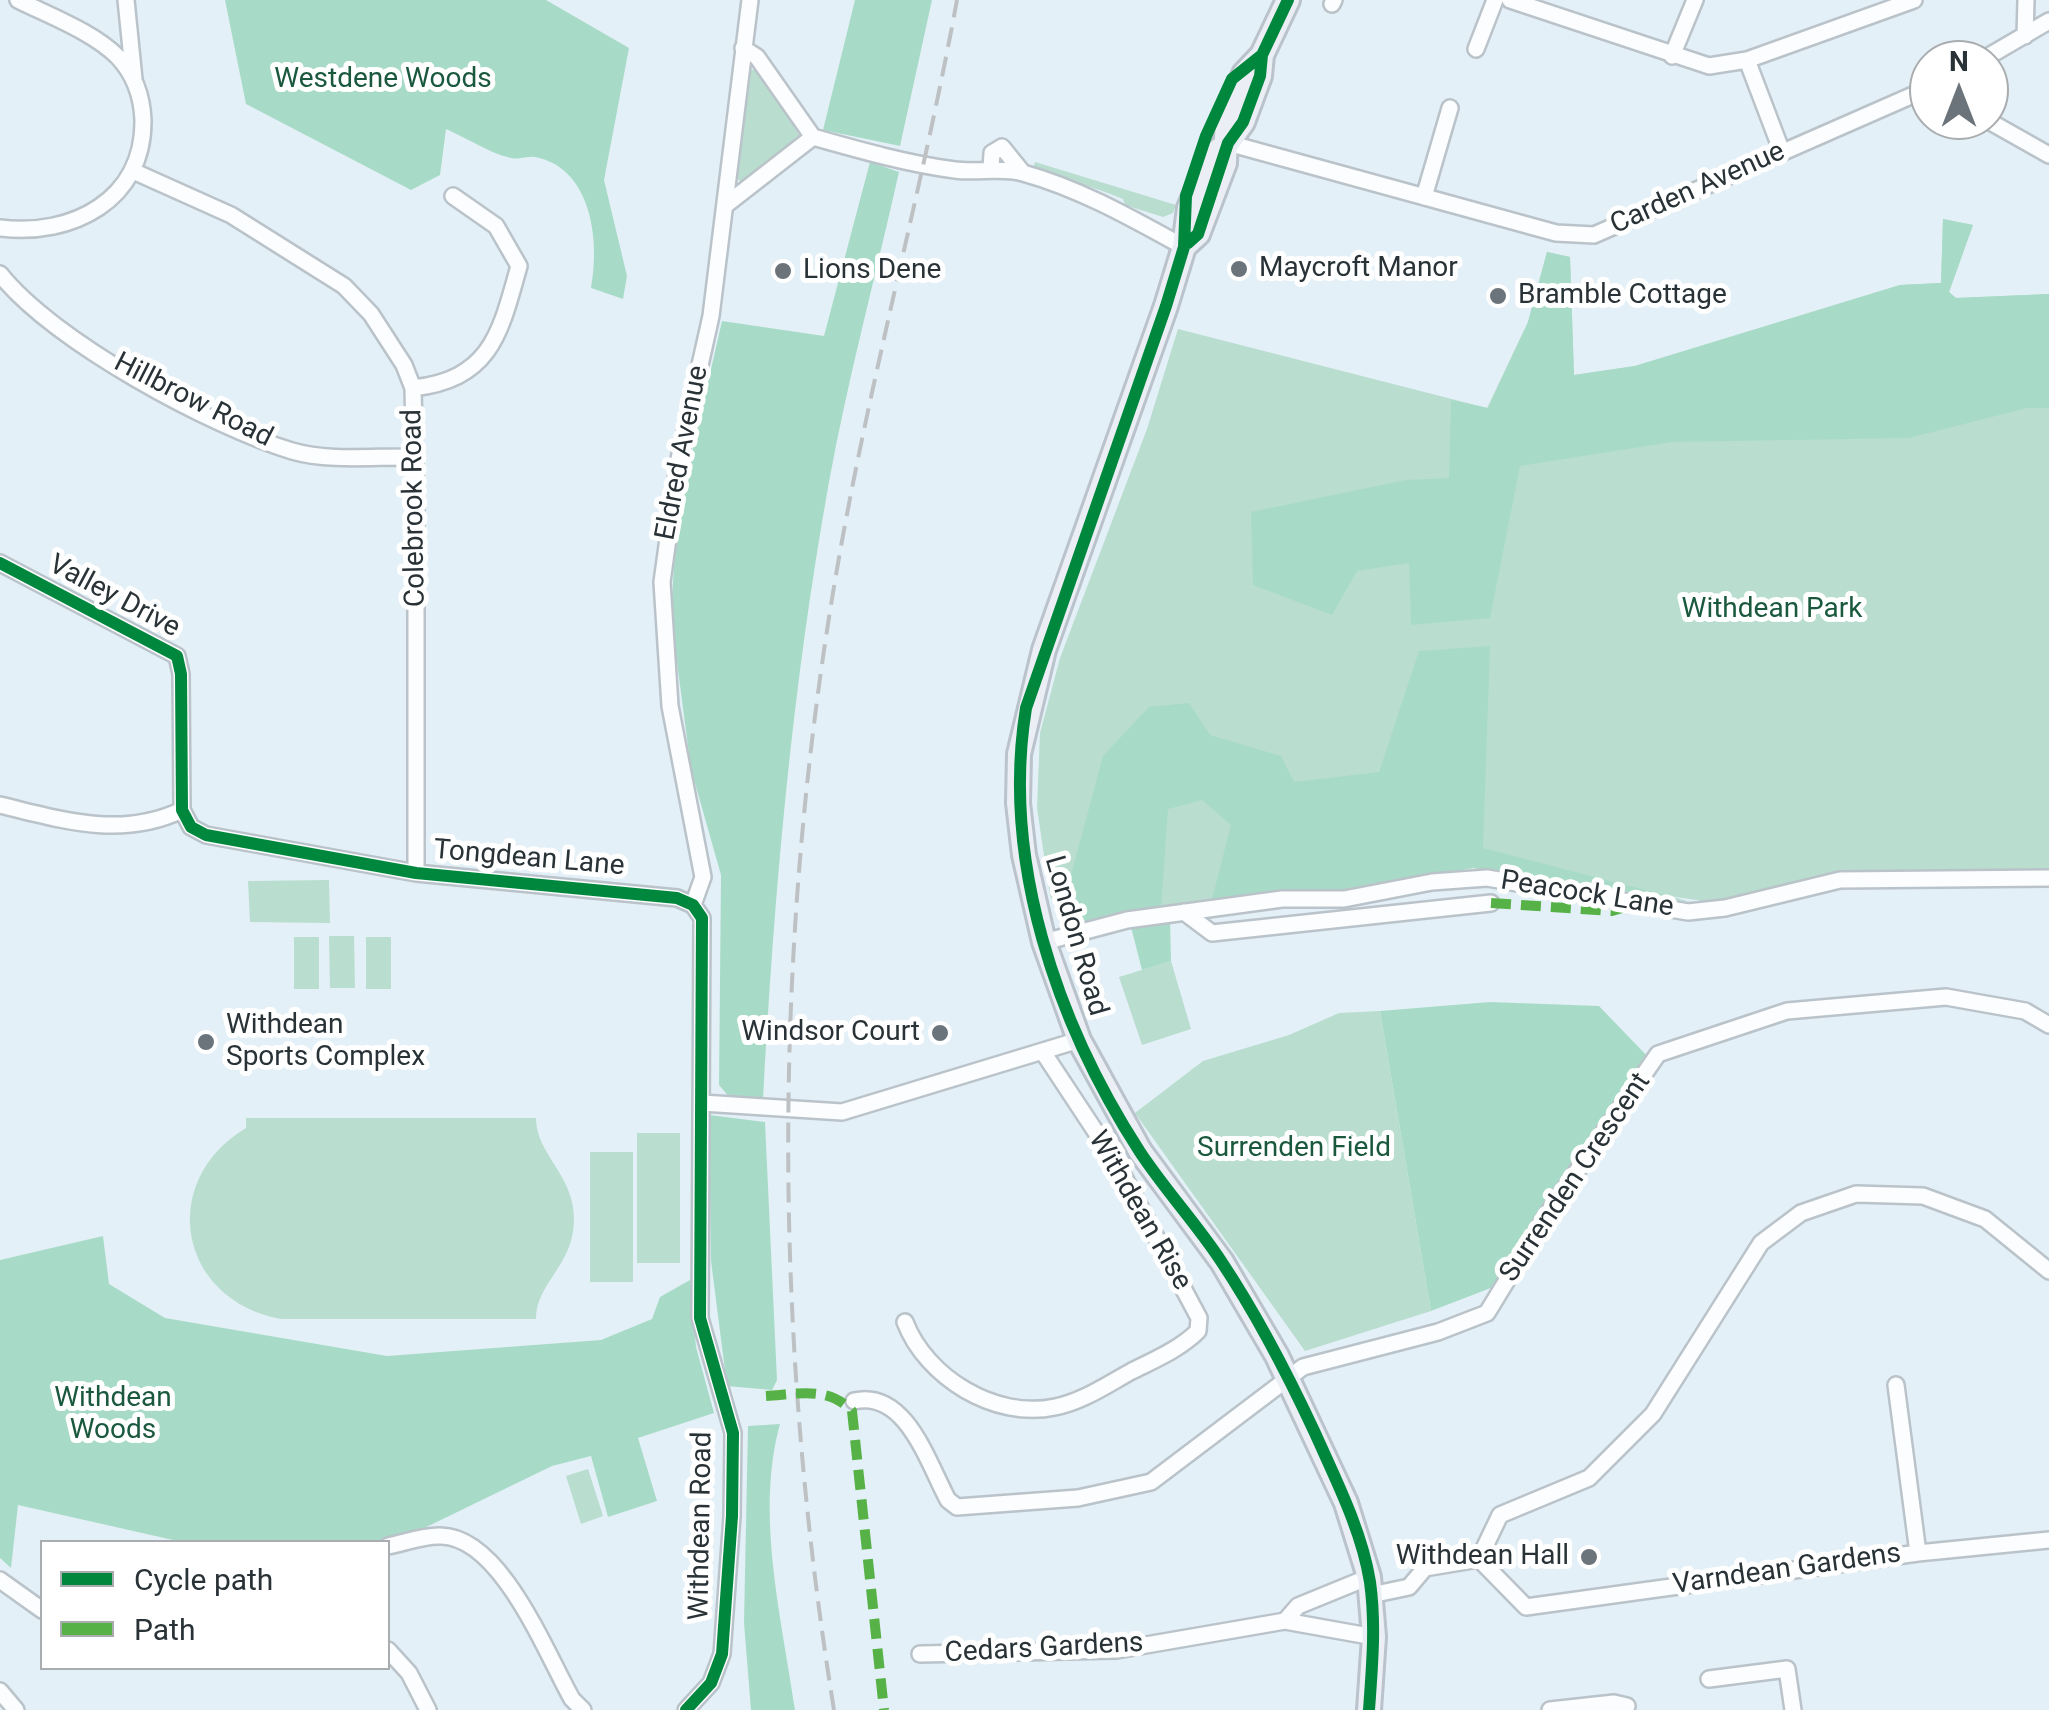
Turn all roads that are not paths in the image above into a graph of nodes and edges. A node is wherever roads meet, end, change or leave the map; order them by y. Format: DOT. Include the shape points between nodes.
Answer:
graph roads {
  1 [pos="18,0"];
  2 [pos="126,0"];
  3 [pos="750,0"];
  4 [pos="1288,0"];
  5 [pos="1496,0"];
  6 [pos="1510,0"];
  7 [pos="1695,0"];
  8 [pos="1914,0"];
  9 [pos="2026,0"];
  10 [pos="1548,6"];
  11 [pos="2049,21"];
  12 [pos="131,25"];
  13 [pos="2025,36"];
  14 [pos="102,44"];
  15 [pos="2009,45"];
  16 [pos="743,48"];
  17 [pos="1476,49"];
  18 [pos="1672,56"];
  19 [pos="1747,60"];
  20 [pos="134,79"];
  21 [pos="1909,100"];
  22 [pos="1450,108"];
  23 [pos="2009,132"];
  24 [pos="813,136"];
  25 [pos="1228,143"];
  26 [pos="1782,152"];
  27 [pos="2049,155"];
  28 [pos="133,171"];
  29 [pos="453,196"];
  30 [pos="1424,197"];
  31 [pos="728,204"];
  32 [pos="1186,218"];
  33 [pos="1150,224"];
  34 [pos="0,228"];
  35 [pos="1184,247"];
  36 [pos="0,274"];
  37 [pos="413,388"];
  38 [pos="414,457"];
  39 [pos="0,563"];
  40 [pos="0,805"];
  41 [pos="182,810"];
  42 [pos="416,873"];
  43 [pos="2049,878"];
  44 [pos="1491,903"];
  45 [pos="693,904"];
  46 [pos="1184,912"];
  47 [pos="1044,942"];
  48 [pos="2049,1025"];
  49 [pos="1079,1040"];
  50 [pos="1043,1052"];
  51 [pos="702,1099"];
  52 [pos="2049,1271"];
  53 [pos="905,1322"];
  54 [pos="1286,1376"];
  55 [pos="1896,1385"];
  56 [pos="854,1401"];
  57 [pos="2049,1540"];
  58 [pos="390,1546"];
  59 [pos="1918,1552"];
  60 [pos="1479,1559"];
  61 [pos="0,1580"];
  62 [pos="1370,1586"];
  63 [pos="40,1609"];
  64 [pos="1285,1621"];
  65 [pos="1374,1637"];
  66 [pos="390,1652"];
  67 [pos="920,1654"];
  68 [pos="1709,1679"];
  69 [pos="0,1691"];
  70 [pos="1627,1706"];
  71 [pos="16,1710"];
  72 [pos="428,1710"];
  73 [pos="583,1710"];
  74 [pos="686,1710"];
  75 [pos="1369,1710"];
  76 [pos="1550,1710"];
  77 [pos="1793,1710"];
  1 -- 14 [label="street"];
  2 -- 12 [label="street"];
  3 -- 16 [label="street, Eldred Avenue"];
  4 -- 25 [label="highway, London Road"];
  5 -- 17 [label="street"];
  6 -- 10 [label="street"];
  7 -- 18 [label="street"];
  8 -- 19 [label="street"];
  9 -- 13 [label="street"];
  10 -- 18 [label="street"];
  11 -- 13 [label="street"];
  12 -- 14 [label="street"];
  12 -- 20 [label="street"];
  13 -- 15 [label="street"];
  14 -- 20 [label="street"];
  16 -- 24 [label="street" via="757,57"];
  16 -- 31 [label="street, Eldred Avenue"];
  18 -- 19 [label="street" via="1708,66"];
  19 -- 26 [label="street"];
  20 -- 28 [label="street" via="143,136"];
  21 -- 26 [label="street, Carden Avenue"];
  22 -- 30 [label="street"];
  23 -- 27 [label="street"];
  24 -- 31 [label="street"];
  24 -- 33 [label="street" via="943,168 1023,173"];
  25 -- 30 [label="street, Carden Avenue"];
  25 -- 32 [label="highway, London Road" via="1211,156"];
  25 -- 35 [label="highway, London Road" via="1198,234"];
  26 -- 30 [label="street, Carden Avenue" via="1594,234 1556,233"];
  28 -- 34 [label="street" via="112,198 78,221 46,229"];
  28 -- 37 [label="street, Colebrook Road" via="231,215 344,286 392,344"];
  29 -- 37 [label="street" via="496,226 520,266 482,360 458,379"];
  31 -- 45 [label="street, Eldred Avenue" via="662,582 670,706 702,877"];
  32 -- 33 [label="street"];
  32 -- 35 [label="highway, London Road"];
  33 -- 35 [label="street"];
  35 -- 47 [label="highway, London Road" via="1026,708 1018,803"];
  36 -- 38 [label="street, Hillbrow Road" via="22,302 56,326 154,386 248,432 314,456"];
  37 -- 38 [label="street, Colebrook Road"];
  38 -- 42 [label="street, Colebrook Road"];
  39 -- 41 [label="street, Valley Drive" via="177,656"];
  40 -- 41 [label="street" via="76,824 150,826"];
  41 -- 42 [label="street, Tongdean Lane" via="191,827 206,834"];
  42 -- 45 [label="street, Tongdean Lane"];
  43 -- 46 [label="street, Peacock Lane" via="1840,880 1688,912 1487,878"];
  44 -- 46 [label="street, Peacock Lane" via="1212,933"];
  45 -- 51 [label="street" via="704,936"];
  46 -- 47 [label="street, Peacock Lane"];
  47 -- 49 [label="highway, London Road"];
  48 -- 54 [label="street, Surrenden Crescent" via="2024,1010 1946,997 1788,1011 1658,1054 1488,1314"];
  49 -- 50 [label="street"];
  49 -- 54 [label="highway, London Road" via="1140,1151 1222,1262"];
  50 -- 51 [label="street" via="842,1112"];
  50 -- 53 [label="street, Withdean Rise" via="1141,1206 1200,1318 1198,1331 1050,1409 991,1403 943,1376 912,1342"];
  51 -- 74 [label="street, Withdean Road" via="700,1318 733,1434 732,1516 722,1654 711,1682"];
  52 -- 60 [label="street" via="1984,1219 1923,1196 1856,1194 1802,1213 1760,1243 1653,1414 1589,1478 1500,1515"];
  54 -- 56 [label="street" via="1152,1482 1078,1498 963,1508 948,1500 897,1412 880,1399"];
  54 -- 62 [label="highway, London Road" via="1346,1503"];
  55 -- 59 [label="street"];
  57 -- 59 [label="street, Varndean Gardens"];
  58 -- 73 [label="street" via="441,1536 474,1546 498,1568"];
  59 -- 60 [label="street, Varndean Gardens" via="1526,1607"];
  60 -- 62 [label="street, Cedars Gardens" via="1425,1568 1409,1587"];
  61 -- 63 [label="street"];
  62 -- 64 [label="street, Cedars Gardens" via="1298,1606"];
  62 -- 65 [label="highway, London Road"];
  64 -- 65 [label="street, Cedars Gardens"];
  64 -- 67 [label="street, Cedars Gardens" via="1117,1650"];
  65 -- 75 [label="highway, London Road"];
  66 -- 72 [label="street"];
  68 -- 77 [label="street" via="1787,1669"];
  69 -- 71 [label="street"];
  70 -- 76 [label="street"];
}
